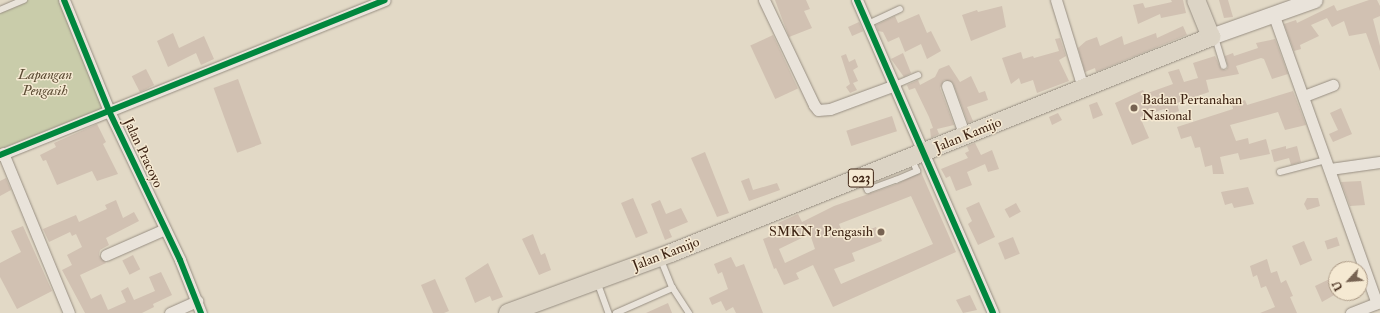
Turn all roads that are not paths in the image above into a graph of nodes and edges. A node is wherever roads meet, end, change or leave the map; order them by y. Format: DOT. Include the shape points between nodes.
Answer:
graph roads {
  1 [pos="24,0"];
  2 [pos="61,0"];
  3 [pos="64,0"];
  4 [pos="385,0"];
  5 [pos="764,0"];
  6 [pos="857,0"];
  7 [pos="1056,0"];
  8 [pos="1196,0"];
  9 [pos="1313,0"];
  10 [pos="900,9"];
  11 [pos="0,10"];
  12 [pos="1274,16"];
  13 [pos="868,24"];
  14 [pos="1213,36"];
  15 [pos="1224,66"];
  16 [pos="918,74"];
  17 [pos="895,85"];
  18 [pos="1333,85"];
  19 [pos="947,86"];
  20 [pos="1083,88"];
  21 [pos="1304,96"];
  22 [pos="108,107"];
  23 [pos="965,136"];
  24 [pos="2,154"];
  25 [pos="918,156"];
  26 [pos="1380,162"];
  27 [pos="1328,164"];
  28 [pos="1280,172"];
  29 [pos="165,229"];
  30 [pos="106,255"];
  31 [pos="660,257"];
  32 [pos="597,280"];
  33 [pos="673,288"];
  34 [pos="197,301"];
  35 [pos="1379,302"];
  36 [pos="69,313"];
  37 [pos="170,313"];
  38 [pos="201,313"];
  39 [pos="508,313"];
  40 [pos="609,313"];
  41 [pos="616,313"];
  42 [pos="689,313"];
  43 [pos="992,313"];
  44 [pos="1351,313"];
  1 -- 11 [label="lane"];
  2 -- 22 [label="lane" via="103,104"];
  3 -- 22 [label="street"];
  4 -- 22 [label="street"];
  5 -- 17 [label="street" via="818,110 830,109"];
  6 -- 13 [label="street"];
  7 -- 20 [label="street"];
  8 -- 14 [label="main road"];
  9 -- 12 [label="main road, Jalan Kamijo"];
  10 -- 13 [label="lane"];
  12 -- 14 [label="main road, Jalan Kamijo"];
  12 -- 21 [label="street"];
  13 -- 17 [label="street"];
  14 -- 15 [label="lane"];
  14 -- 20 [label="main road, Jalan Kamijo / 023"];
  16 -- 17 [label="lane"];
  17 -- 25 [label="street"];
  18 -- 21 [label="street"];
  19 -- 23 [label="street"];
  20 -- 23 [label="main road, Jalan Kamijo / 023"];
  21 -- 27 [label="street"];
  22 -- 24 [label="street, Jalan Pracoyo"];
  22 -- 29 [label="street, Jalan Pracoyo"];
  23 -- 25 [label="main road, Jalan Kamijo / 023"];
  24 -- 36 [label="street"];
  25 -- 31 [label="main road, Jalan Kamijo / 023"];
  25 -- 43 [label="street"];
  26 -- 27 [label="street"];
  27 -- 28 [label="lane"];
  27 -- 35 [label="street"];
  29 -- 30 [label="street"];
  29 -- 34 [label="street, Jalan Pracoyo"];
  31 -- 32 [label="main road, Jalan Kamijo / 023"];
  31 -- 33 [label="lane"];
  32 -- 39 [label="main road, Jalan Kamijo / 023"];
  32 -- 40 [label="lane"];
  33 -- 41 [label="lane"];
  33 -- 42 [label="lane"];
  34 -- 37 [label="street"];
  34 -- 38 [label="street, Jalan Pracoyo"];
  35 -- 44 [label="street"];
}
